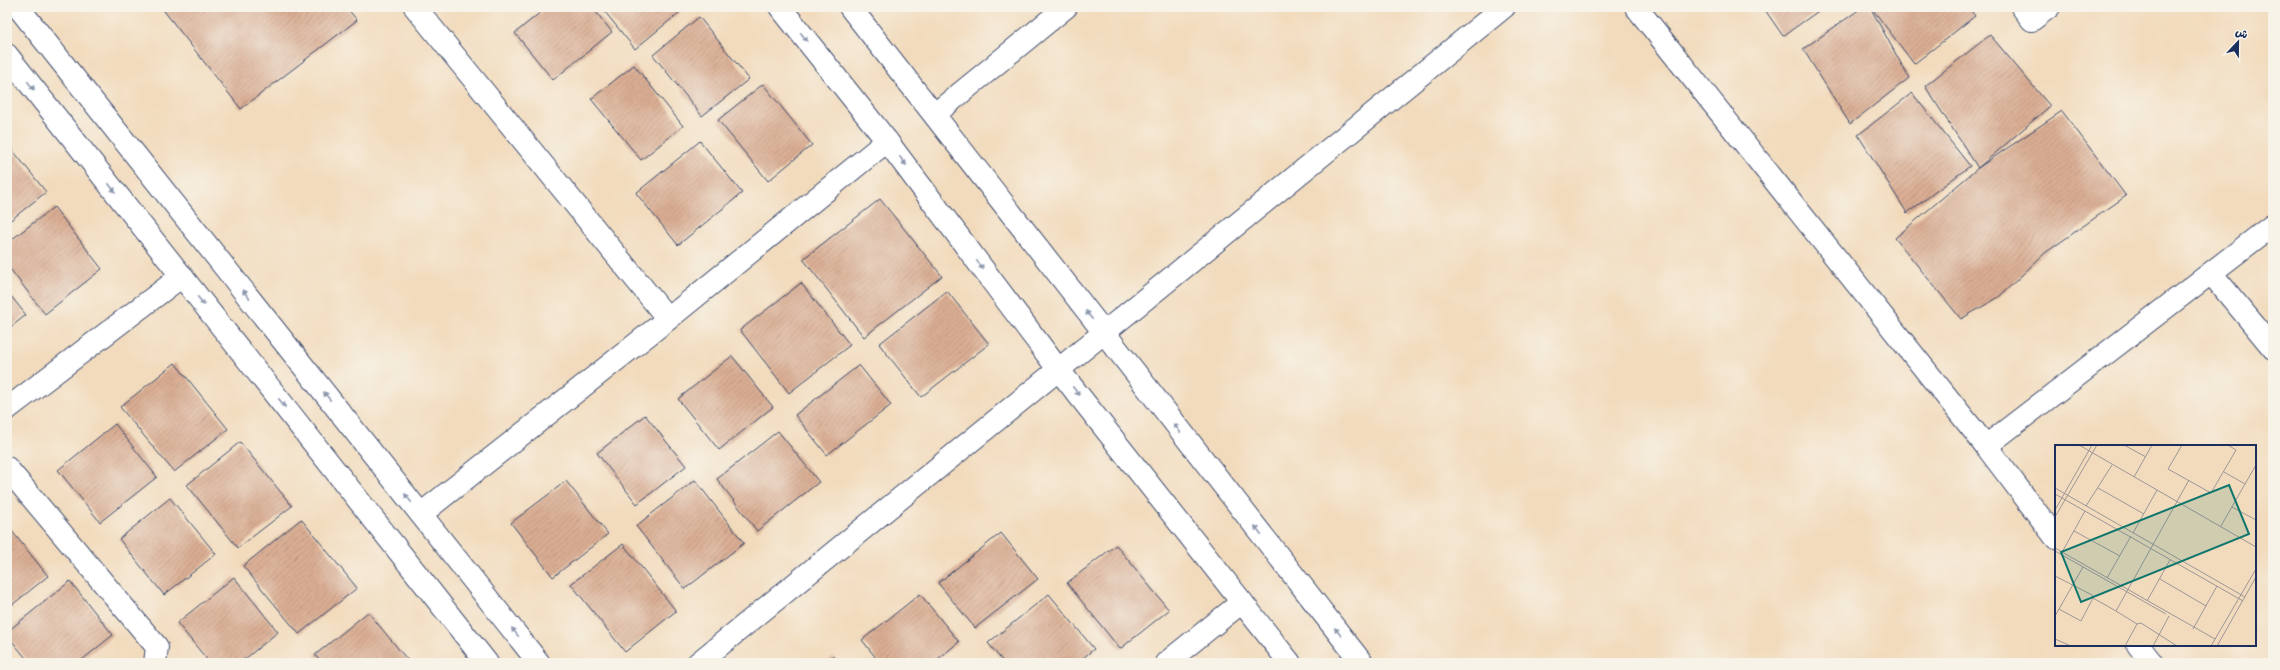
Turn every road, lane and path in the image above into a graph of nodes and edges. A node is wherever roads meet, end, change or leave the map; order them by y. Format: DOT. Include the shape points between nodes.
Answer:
graph roads {
  1 [pos="18,7"];
  2 [pos="415,7"];
  3 [pos="780,7"];
  4 [pos="850,7"];
  5 [pos="1066,7"];
  6 [pos="1504,7"];
  7 [pos="1636,7"];
  8 [pos="2022,7"];
  9 [pos="2049,7"];
  10 [pos="7,55"];
  11 [pos="935,114"];
  12 [pos="888,141"];
  13 [pos="2273,225"];
  14 [pos="2211,273"];
  15 [pos="182,276"];
  16 [pos="668,319"];
  17 [pos="1102,333"];
  18 [pos="2273,348"];
  19 [pos="1058,369"];
  20 [pos="7,409"];
  21 [pos="1986,446"];
  22 [pos="7,468"];
  23 [pos="421,514"];
  24 [pos="2055,537"];
  25 [pos="1242,602"];
  26 [pos="2139,646"];
  27 [pos="155,663"];
  28 [pos="487,663"];
  29 [pos="539,663"];
  30 [pos="698,663"];
  31 [pos="1166,663"];
  32 [pos="1290,663"];
  33 [pos="1362,663"];
  34 [pos="2152,663"];
  23 -- 1 [label="street, one-way"];
  2 -- 16 [label="street"];
  3 -- 12 [label="street, one-way"];
  4 -- 11 [label="street"];
  5 -- 11 [label="street"];
  6 -- 17 [label="street"];
  7 -- 21 [label="street"];
  8 -- 9 [label="street" via="2032,20"];
  10 -- 15 [label="street, one-way"];
  17 -- 11 [label="street, one-way"];
  12 -- 16 [label="street"];
  12 -- 19 [label="street, one-way"];
  13 -- 14 [label="street"];
  14 -- 18 [label="street"];
  14 -- 21 [label="street"];
  15 -- 20 [label="street"];
  15 -- 28 [label="street, one-way"];
  16 -- 23 [label="street"];
  17 -- 19 [label="street"];
  33 -- 17 [label="street, one-way"];
  19 -- 25 [label="street, one-way"];
  19 -- 30 [label="street"];
  21 -- 24 [label="street"];
  22 -- 27 [label="street" via="13,472 157,647"];
  29 -- 23 [label="street, one-way"];
  25 -- 31 [label="street"];
  25 -- 32 [label="street"];
  26 -- 34 [label="street"];
}
